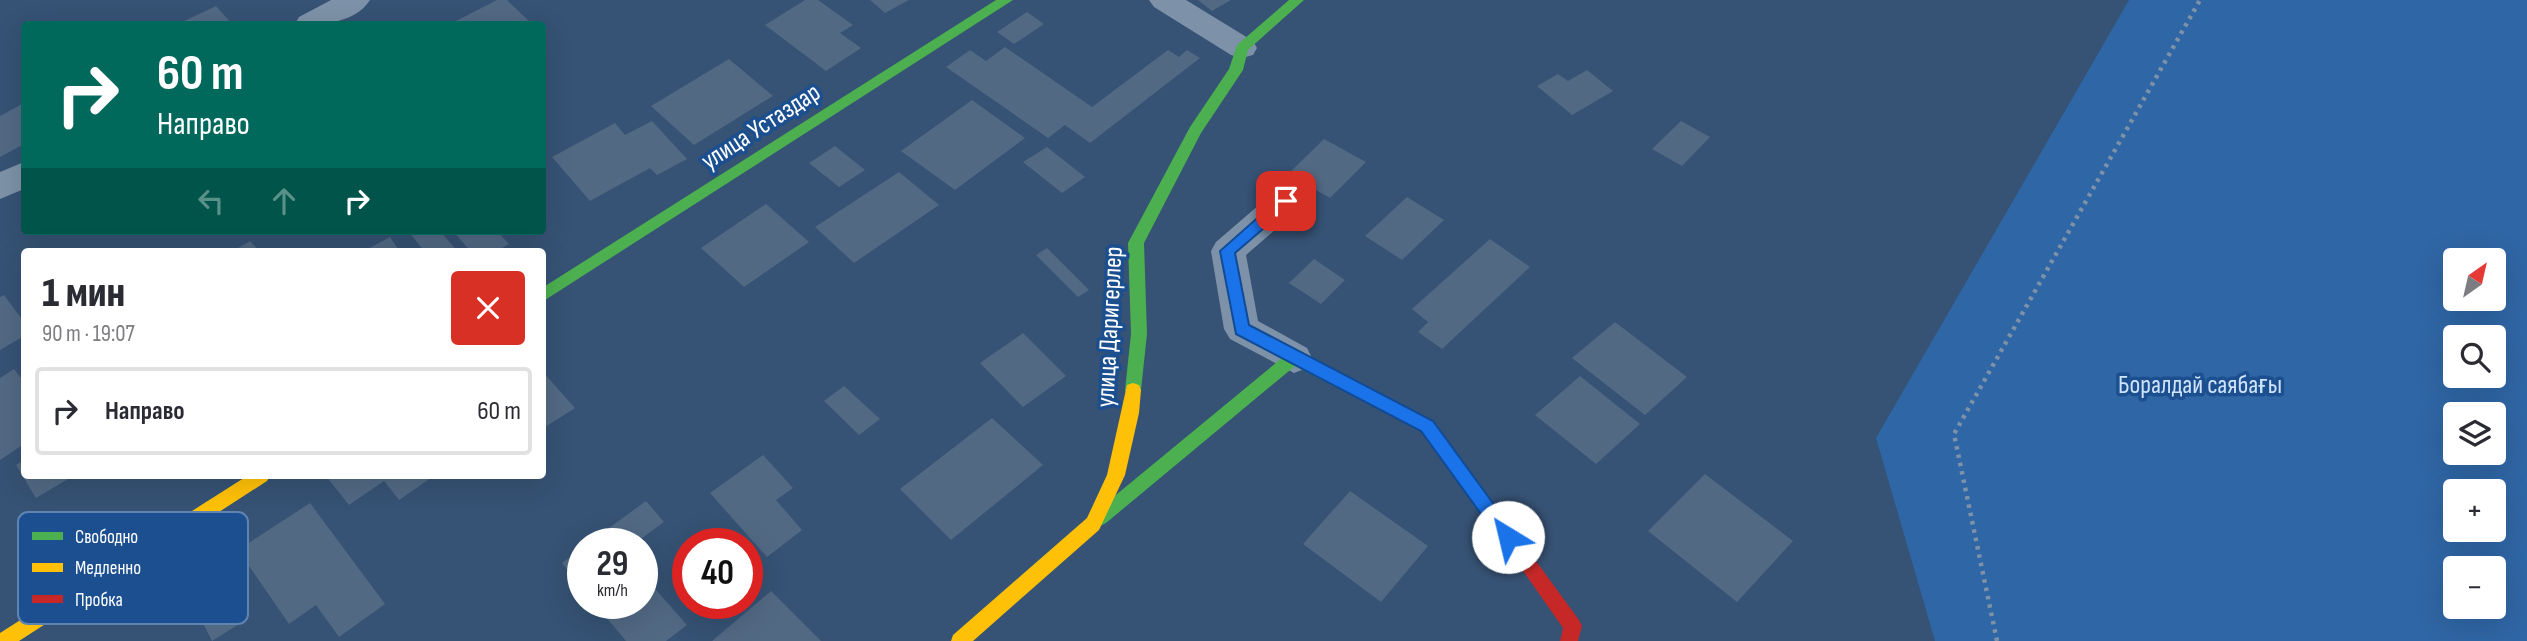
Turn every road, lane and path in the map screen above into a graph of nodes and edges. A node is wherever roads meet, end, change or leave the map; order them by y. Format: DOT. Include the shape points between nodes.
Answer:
graph roads {
  1 [pos="355,0"];
  2 [pos="1006,0"];
  3 [pos="1164,0"];
  4 [pos="1297,0"];
  5 [pos="2200,0"];
  6 [pos="315,21"];
  7 [pos="1242,48"];
  8 [pos="21,176"];
  9 [pos="0,187"];
  10 [pos="1286,201"];
  11 [pos="546,293"];
  12 [pos="1294,358"];
  13 [pos="256,479"];
  14 [pos="205,512"];
  15 [pos="1093,524"];
  16 [pos="30,624"];
  17 [pos="3,641"];
  18 [pos="960,641"];
  19 [pos="1569,641"];
  20 [pos="1997,641"];
  1 -- 6 [label="street"];
  2 -- 11 [label="street, улица Устаздар"];
  3 -- 7 [label="street"];
  4 -- 7 [label="street, улица Даригерлер"];
  5 -- 20 [label="path" via="1954,434"];
  7 -- 15 [label="street, улица Даригерлер" via="1236,70 1195,131 1136,243 1139,334 1131,413 1116,475"];
  8 -- 9 [label="street"];
  10 -- 12 [label="street" via="1227,251 1242,329"];
  12 -- 15 [label="street"];
  12 -- 19 [label="street" via="1427,426 1573,626"];
  13 -- 14 [label="street"];
  15 -- 18 [label="street, улица Даригерлер"];
  16 -- 17 [label="street"];
}
